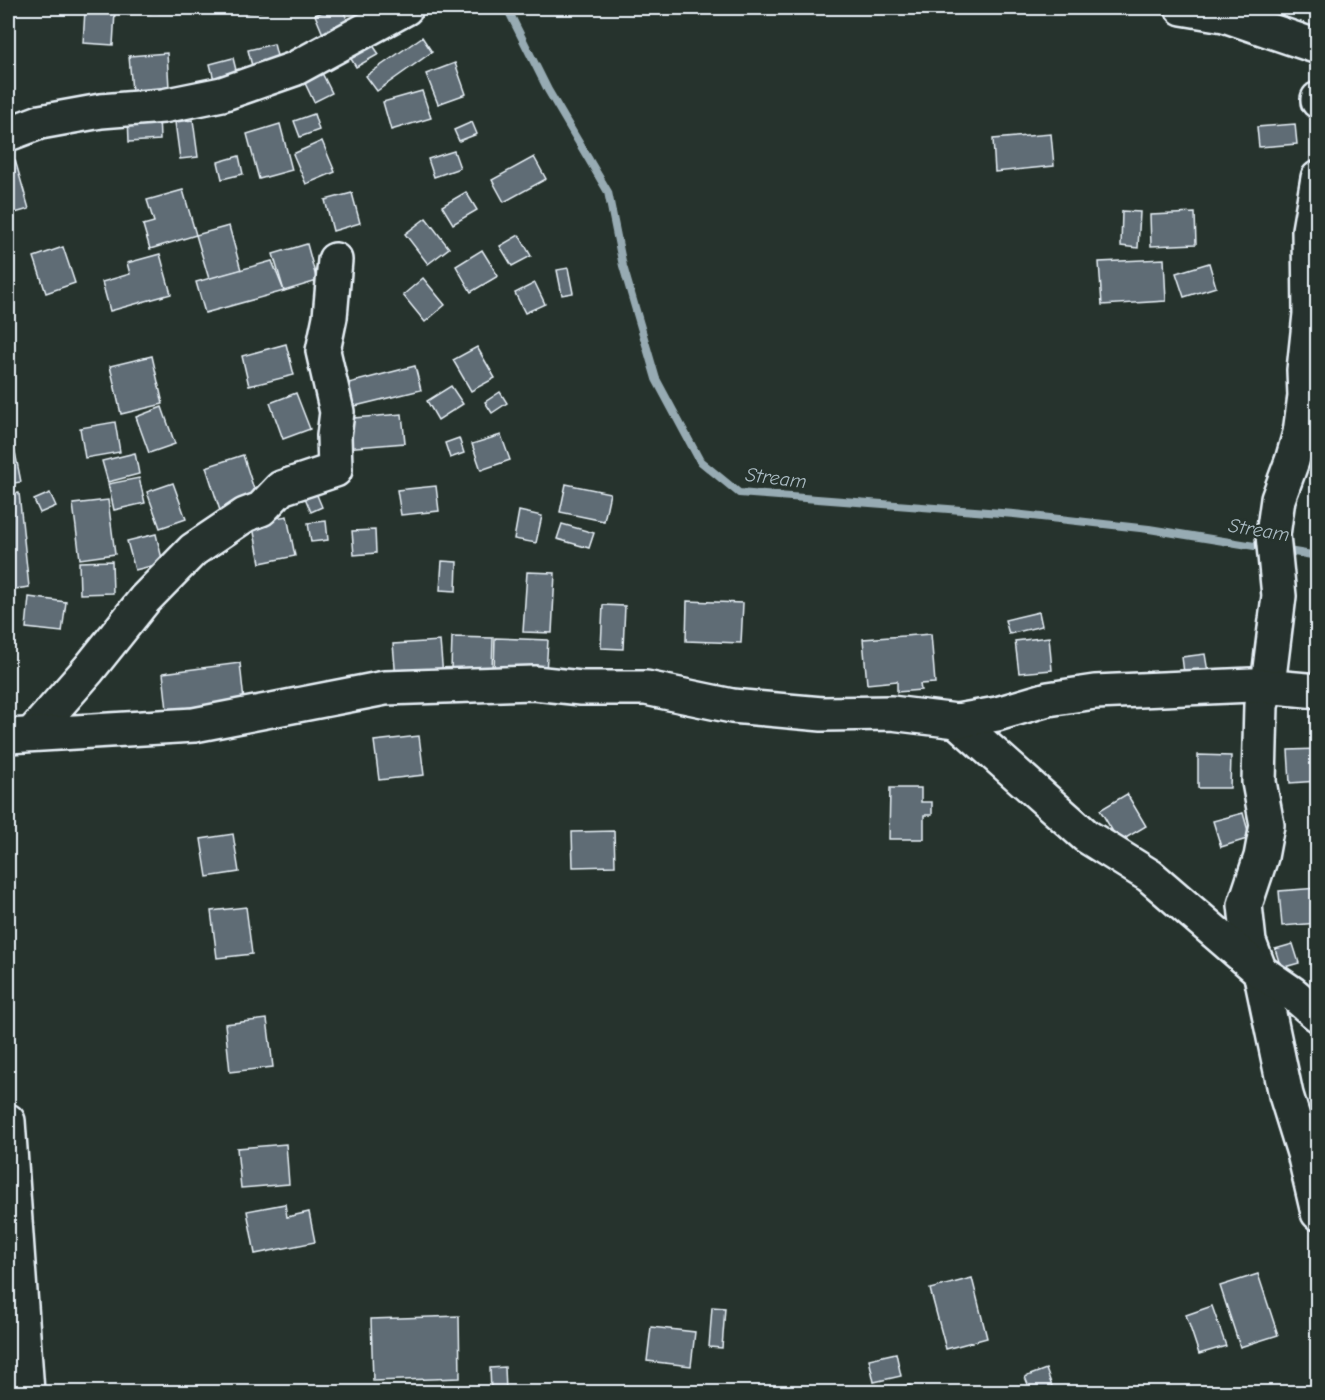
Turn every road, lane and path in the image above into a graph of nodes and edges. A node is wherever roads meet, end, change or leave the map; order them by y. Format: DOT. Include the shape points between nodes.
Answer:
graph roads {
  1 [pos="406,8"];
  2 [pos="1182,8"];
  3 [pos="1317,47"];
  4 [pos="8,134"];
  5 [pos="1317,178"];
  6 [pos="335,260"];
  7 [pos="1268,685"];
  8 [pos="1317,691"];
  9 [pos="957,721"];
  10 [pos="20,735"];
  11 [pos="1260,971"];
  12 [pos="1317,1015"];
  13 [pos="8,1120"];
  14 [pos="1317,1213"];
  15 [pos="27,1392"];
  1 -- 4 [label="street" via="294,69 222,94 163,106 50,120"];
  2 -- 3 [label="street" via="1224,15"];
  5 -- 7 [label="street" via="1309,230 1311,314 1305,396 1292,461 1278,499 1273,535 1279,596"];
  6 -- 10 [label="street" via="330,317 322,351 337,412 335,470 281,488 261,509 245,515 193,550 145,599 89,669"];
  7 -- 8 [label="street"];
  7 -- 9 [label="street" via="1095,692"];
  7 -- 11 [label="street" via="1261,705 1258,782 1267,825 1245,905 1250,942"];
  9 -- 10 [label="street" via="891,713 822,714 732,706 646,688 534,683 385,688 194,725"];
  9 -- 11 [label="street" via="1086,836 1150,876"];
  11 -- 12 [label="street"];
  11 -- 14 [label="street" via="1286,1095"];
  13 -- 15 [label="street"];
}
